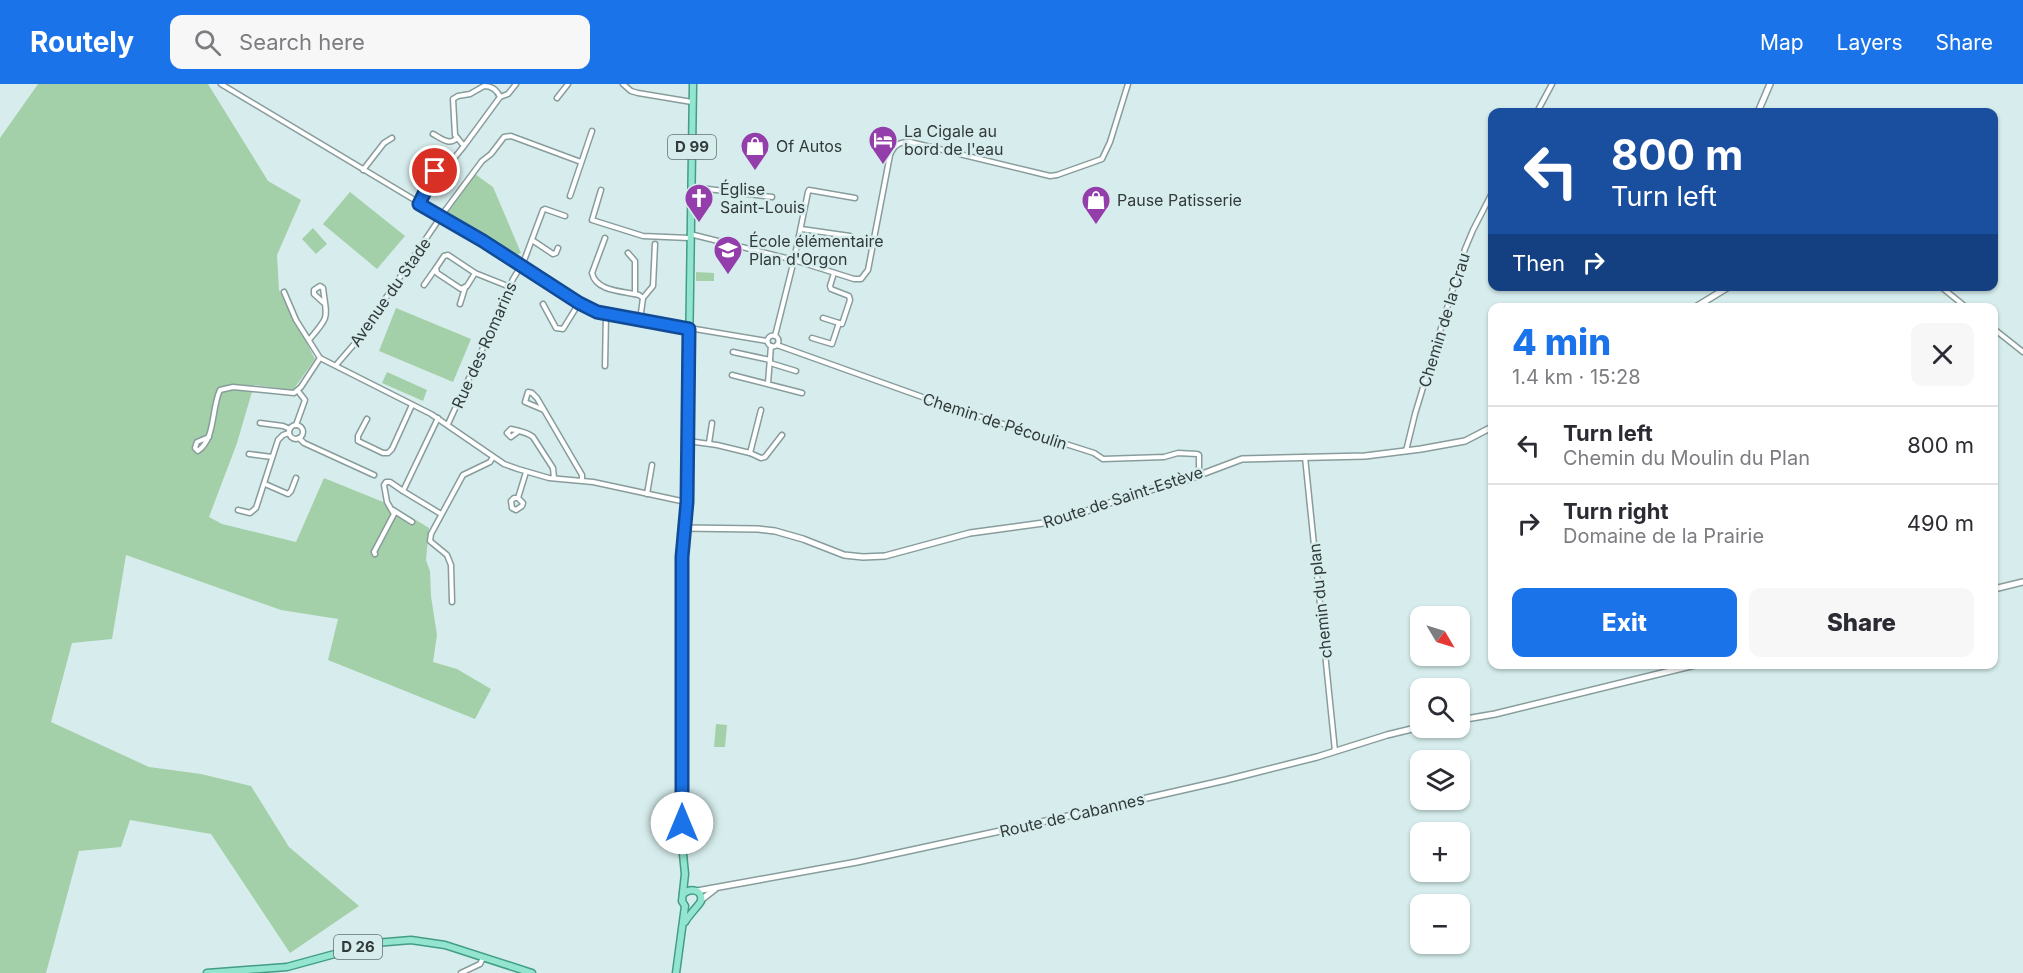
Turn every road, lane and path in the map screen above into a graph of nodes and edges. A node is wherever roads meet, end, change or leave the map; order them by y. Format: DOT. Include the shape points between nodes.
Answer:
graph roads {
  1 [pos="220,84"];
  2 [pos="516,84"];
  3 [pos="568,84"];
  4 [pos="623,84"];
  5 [pos="693,84"];
  6 [pos="1128,84"];
  7 [pos="1552,84"];
  8 [pos="1770,84"];
  9 [pos="500,98"];
  10 [pos="557,98"];
  11 [pos="692,102"];
  12 [pos="1539,108"];
  13 [pos="1760,108"];
  14 [pos="591,131"];
  15 [pos="433,134"];
  16 [pos="392,138"];
  17 [pos="457,138"];
  18 [pos="464,146"];
  19 [pos="581,162"];
  20 [pos="363,170"];
  21 [pos="691,187"];
  22 [pos="601,190"];
  23 [pos="570,196"];
  24 [pos="772,197"];
  25 [pos="855,198"];
  26 [pos="1488,202"];
  27 [pos="419,204"];
  28 [pos="565,216"];
  29 [pos="441,217"];
  30 [pos="801,229"];
  31 [pos="689,236"];
  32 [pos="850,237"];
  33 [pos="604,238"];
  34 [pos="532,240"];
  35 [pos="655,244"];
  36 [pos="558,248"];
  37 [pos="628,253"];
  38 [pos="794,260"];
  39 [pos="521,266"];
  40 [pos="436,268"];
  41 [pos="475,273"];
  42 [pos="834,273"];
  43 [pos="424,285"];
  44 [pos="465,288"];
  45 [pos="510,288"];
  46 [pos="1722,291"];
  47 [pos="1946,291"];
  48 [pos="284,292"];
  49 [pos="635,294"];
  50 [pos="644,298"];
  51 [pos="579,303"];
  52 [pos="1702,303"];
  53 [pos="1961,303"];
  54 [pos="325,304"];
  55 [pos="460,304"];
  56 [pos="543,304"];
  57 [pos="606,314"];
  58 [pos="823,318"];
  59 [pos="640,320"];
  60 [pos="839,323"];
  61 [pos="689,329"];
  62 [pos="1998,332"];
  63 [pos="775,336"];
  64 [pos="812,338"];
  65 [pos="309,340"];
  66 [pos="767,341"];
  67 [pos="777,345"];
  68 [pos="771,346"];
  69 [pos="733,352"];
  70 [pos="2023,352"];
  71 [pos="320,358"];
  72 [pos="770,361"];
  73 [pos="337,364"];
  74 [pos="605,366"];
  75 [pos="796,371"];
  76 [pos="732,375"];
  77 [pos="768,383"];
  78 [pos="298,391"];
  79 [pos="802,393"];
  80 [pos="412,405"];
  81 [pos="544,410"];
  82 [pos="761,410"];
  83 [pos="438,418"];
  84 [pos="367,419"];
  85 [pos="260,423"];
  86 [pos="712,423"];
  87 [pos="448,424"];
  88 [pos="296,425"];
  89 [pos="1488,429"];
  90 [pos="290,431"];
  91 [pos="519,431"];
  92 [pos="782,435"];
  93 [pos="209,437"];
  94 [pos="299,438"];
  95 [pos="688,441"];
  96 [pos="709,443"];
  97 [pos="1406,451"];
  98 [pos="750,453"];
  99 [pos="249,454"];
  100 [pos="1305,456"];
  101 [pos="272,457"];
  102 [pos="493,458"];
  103 [pos="652,465"];
  104 [pos="526,472"];
  105 [pos="374,475"];
  106 [pos="1198,476"];
  107 [pos="296,478"];
  108 [pos="554,478"];
  109 [pos="582,480"];
  110 [pos="265,484"];
  111 [pos="403,491"];
  112 [pos="647,494"];
  113 [pos="518,498"];
  114 [pos="687,502"];
  115 [pos="238,510"];
  116 [pos="392,510"];
  117 [pos="441,513"];
  118 [pos="412,522"];
  119 [pos="684,528"];
  120 [pos="375,554"];
  121 [pos="2023,582"];
  122 [pos="1998,589"];
  123 [pos="452,602"];
  124 [pos="1679,669"];
  125 [pos="1470,718"];
  126 [pos="1410,729"];
  127 [pos="1335,749"];
  128 [pos="685,874"];
  129 [pos="719,887"];
  130 [pos="695,890"];
  131 [pos="683,894"];
  132 [pos="701,900"];
  133 [pos="685,906"];
  134 [pos="694,909"];
  135 [pos="682,928"];
  136 [pos="484,957"];
  137 [pos="207,973"];
  138 [pos="461,973"];
  139 [pos="532,973"];
  140 [pos="676,973"];
  1 -- 20 [label="street"];
  2 -- 9 [label="street"];
  3 -- 10 [label="street"];
  4 -- 11 [label="street" via="638,93"];
  5 -- 11 [label="main road, D 99"];
  6 -- 42 [label="street" via="1102,159 1057,175 910,142 897,144 890,155 868,270 858,280"];
  7 -- 12 [label="street"];
  8 -- 13 [label="main road"];
  9 -- 17 [label="street" via="497,90 487,86 455,98"];
  9 -- 18 [label="street"];
  11 -- 21 [label="main road, D 99"];
  14 -- 19 [label="street"];
  15 -- 17 [label="street" via="449,142"];
  16 -- 20 [label="street"];
  17 -- 18 [label="street"];
  18 -- 27 [label="street" via="451,162 436,170"];
  19 -- 23 [label="street"];
  19 -- 29 [label="street, Avenue du Stade" via="507,135 482,161"];
  20 -- 27 [label="street"];
  21 -- 24 [label="street"];
  21 -- 31 [label="main road, D 99"];
  22 -- 31 [label="street" via="592,220 643,236"];
  25 -- 30 [label="street" via="809,190"];
  26 -- 97 [label="street, Chemin de la Crau" via="1465,249"];
  27 -- 29 [label="street"];
  28 -- 34 [label="street, Rue des Romarins" via="543,210"];
  29 -- 39 [label="street"];
  29 -- 73 [label="street, Avenue du Stade"];
  30 -- 32 [label="street"];
  30 -- 38 [label="street"];
  31 -- 38 [label="street"];
  31 -- 61 [label="main road, D 99"];
  33 -- 49 [label="street" via="592,278 601,286"];
  34 -- 36 [label="street" via="553,254"];
  34 -- 39 [label="street, Rue des Romarins"];
  35 -- 50 [label="street" via="653,286"];
  37 -- 49 [label="street" via="635,261"];
  38 -- 42 [label="street"];
  38 -- 63 [label="street"];
  39 -- 45 [label="street, Rue des Romarins"];
  39 -- 51 [label="street"];
  40 -- 41 [label="street" via="448,255"];
  40 -- 43 [label="street"];
  40 -- 44 [label="street" via="437,273"];
  41 -- 44 [label="street"];
  41 -- 45 [label="street"];
  42 -- 60 [label="street" via="831,289 850,300 842,324"];
  44 -- 55 [label="street"];
  45 -- 87 [label="street, Rue des Romarins"];
  46 -- 52 [label="main road"];
  47 -- 53 [label="street"];
  48 -- 65 [label="street"];
  49 -- 50 [label="street"];
  50 -- 59 [label="street"];
  51 -- 56 [label="street" via="559,330"];
  51 -- 57 [label="street"];
  54 -- 65 [label="street" via="326,319"];
  57 -- 59 [label="street"];
  57 -- 74 [label="street"];
  58 -- 60 [label="street"];
  59 -- 61 [label="street"];
  60 -- 64 [label="street" via="832,344"];
  61 -- 66 [label="street"];
  61 -- 95 [label="main road, D 99"];
  62 -- 70 [label="street"];
  63 -- 66 [label="street"];
  63 -- 67 [label="street"];
  65 -- 71 [label="street"];
  66 -- 68 [label="street"];
  67 -- 68 [label="street, Chemin de Pécoulin"];
  67 -- 106 [label="street, Chemin de Pécoulin" via="1103,459 1197,454"];
  68 -- 72 [label="street"];
  69 -- 72 [label="street"];
  71 -- 73 [label="street"];
  71 -- 78 [label="street"];
  72 -- 75 [label="street"];
  72 -- 77 [label="street"];
  73 -- 80 [label="street"];
  76 -- 77 [label="street"];
  77 -- 79 [label="street"];
  78 -- 88 [label="street" via="305,400"];
  78 -- 93 [label="street" via="233,387 220,390"];
  80 -- 83 [label="street"];
  80 -- 84 [label="street" via="388,453 358,441"];
  81 -- 81 [label="street" via="525,402 526,394 532,393"];
  81 -- 109 [label="street"];
  82 -- 98 [label="street"];
  83 -- 87 [label="street"];
  83 -- 111 [label="street"];
  85 -- 90 [label="street" via="283,426"];
  86 -- 96 [label="street"];
  87 -- 102 [label="street"];
  88 -- 90 [label="street"];
  88 -- 94 [label="street" via="302,431"];
  89 -- 97 [label="main road, Route de Saint-Estève" via="1454,444"];
  90 -- 94 [label="street" via="293,438"];
  90 -- 101 [label="street" via="281,436"];
  91 -- 108 [label="street" via="533,437"];
  92 -- 98 [label="street" via="765,457"];
  94 -- 105 [label="street"];
  95 -- 96 [label="street"];
  95 -- 114 [label="main road, D 99"];
  96 -- 98 [label="street"];
  97 -- 100 [label="main road, Route de Saint-Estève"];
  99 -- 101 [label="street"];
  100 -- 106 [label="main road, Route de Saint-Estève" via="1242,459"];
  100 -- 127 [label="street, chemin du plan"];
  101 -- 110 [label="street"];
  102 -- 104 [label="street"];
  102 -- 117 [label="street" via="463,475"];
  103 -- 112 [label="street"];
  104 -- 108 [label="street"];
  104 -- 113 [label="street"];
  106 -- 119 [label="main road, Route de Saint-Estève" via="1058,520 970,533 885,556 844,555 775,531"];
  107 -- 110 [label="street" via="288,494"];
  108 -- 109 [label="street"];
  109 -- 112 [label="street"];
  110 -- 115 [label="street" via="255,510"];
  111 -- 116 [label="street" via="390,482 385,484 385,497"];
  111 -- 117 [label="street"];
  112 -- 114 [label="street"];
  114 -- 119 [label="main road, D 99"];
  116 -- 118 [label="street"];
  116 -- 120 [label="street" via="394,514"];
  117 -- 123 [label="street" via="430,541 447,555 451,564"];
  119 -- 128 [label="main road, D 99" via="681,662"];
  121 -- 122 [label="main road"];
  124 -- 125 [label="main road"];
  126 -- 127 [label="main road, Route de Cabannes"];
  127 -- 129 [label="main road, Route de Cabannes" via="1226,780 1037,823"];
  128 -- 130 [label="main road, D 99"];
  128 -- 131 [label="main road, D 99"];
  129 -- 130 [label="main road, Route de Cabannes"];
  129 -- 132 [label="main road, Route de Cabannes"];
  130 -- 131 [label="main road"];
  130 -- 132 [label="main road"];
  131 -- 133 [label="main road"];
  132 -- 134 [label="main road"];
  133 -- 134 [label="main road"];
  133 -- 135 [label="main road"];
  134 -- 135 [label="main road"];
  135 -- 140 [label="main road"];
  136 -- 137 [label="main road, D 26" via="436,943 393,940 287,968"];
  136 -- 138 [label="street" via="480,964"];
  136 -- 139 [label="main road, D 26"];
}
